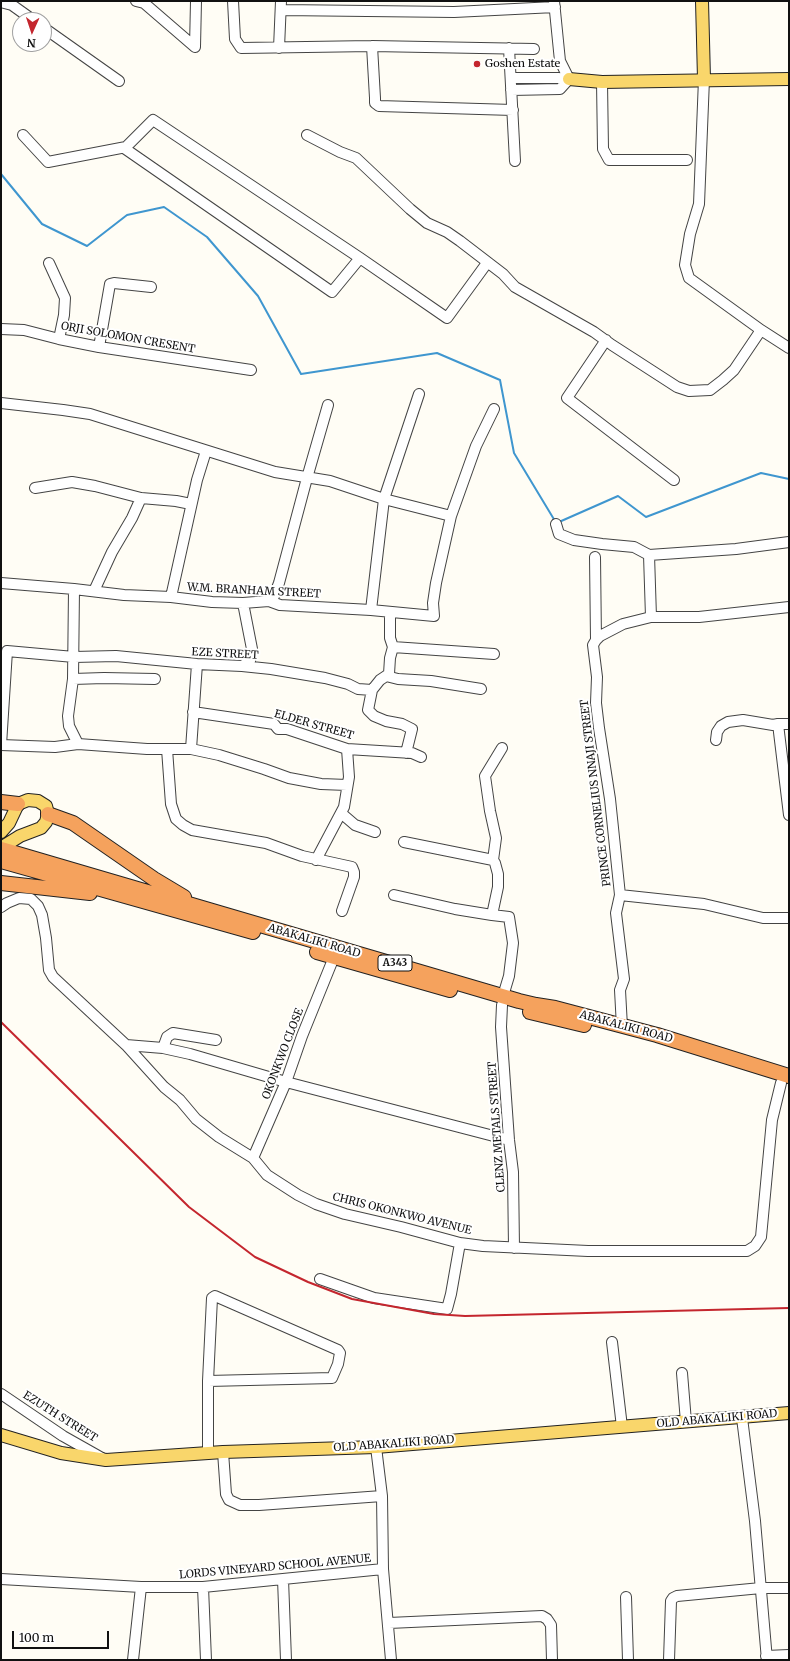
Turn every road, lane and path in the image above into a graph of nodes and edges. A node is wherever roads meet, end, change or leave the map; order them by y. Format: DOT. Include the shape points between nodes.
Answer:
graph roads {
  1 [pos="136,1"];
  2 [pos="196,1"];
  3 [pos="233,1"];
  4 [pos="702,1"];
  5 [pos="1,2"];
  6 [pos="554,4"];
  7 [pos="281,6"];
  8 [pos="487,6"];
  9 [pos="22,12"];
  10 [pos="52,34"];
  11 [pos="372,46"];
  12 [pos="279,48"];
  13 [pos="509,48"];
  14 [pos="534,49"];
  15 [pos="511,78"];
  16 [pos="569,79"];
  17 [pos="704,79"];
  18 [pos="789,79"];
  19 [pos="119,81"];
  20 [pos="602,82"];
  21 [pos="512,90"];
  22 [pos="513,110"];
  23 [pos="24,135"];
  24 [pos="307,135"];
  25 [pos="124,148"];
  26 [pos="687,160"];
  27 [pos="515,161"];
  28 [pos="360,258"];
  29 [pos="49,263"];
  30 [pos="487,263"];
  31 [pos="151,287"];
  32 [pos="1,328"];
  33 [pos="761,330"];
  34 [pos="59,339"];
  35 [pos="606,340"];
  36 [pos="100,347"];
  37 [pos="789,348"];
  38 [pos="251,370"];
  39 [pos="420,394"];
  40 [pos="1,403"];
  41 [pos="328,405"];
  42 [pos="494,409"];
  43 [pos="206,451"];
  44 [pos="306,478"];
  45 [pos="674,480"];
  46 [pos="35,488"];
  47 [pos="141,498"];
  48 [pos="384,499"];
  49 [pos="191,504"];
  50 [pos="450,516"];
  51 [pos="556,524"];
  52 [pos="789,542"];
  53 [pos="649,555"];
  54 [pos="595,557"];
  55 [pos="1,583"];
  56 [pos="74,589"];
  57 [pos="94,591"];
  58 [pos="171,597"];
  59 [pos="269,601"];
  60 [pos="243,603"];
  61 [pos="789,607"];
  62 [pos="371,610"];
  63 [pos="390,612"];
  64 [pos="651,617"];
  65 [pos="596,640"];
  66 [pos="393,647"];
  67 [pos="4,650"];
  68 [pos="494,654"];
  69 [pos="74,657"];
  70 [pos="196,664"];
  71 [pos="242,666"];
  72 [pos="386,676"];
  73 [pos="73,679"];
  74 [pos="155,679"];
  75 [pos="481,689"];
  76 [pos="372,690"];
  77 [pos="193,712"];
  78 [pos="778,724"];
  79 [pos="789,724"];
  80 [pos="716,740"];
  81 [pos="78,744"];
  82 [pos="1,745"];
  83 [pos="347,748"];
  84 [pos="502,748"];
  85 [pos="167,749"];
  86 [pos="191,749"];
  87 [pos="406,753"];
  88 [pos="421,757"];
  89 [pos="347,785"];
  90 [pos="1,802"];
  91 [pos="18,804"];
  92 [pos="341,813"];
  93 [pos="48,814"];
  94 [pos="789,815"];
  95 [pos="1,832"];
  96 [pos="375,832"];
  97 [pos="404,842"];
  98 [pos="3,847"];
  99 [pos="316,860"];
  100 [pos="492,860"];
  101 [pos="1,861"];
  102 [pos="1,883"];
  103 [pos="394,895"];
  104 [pos="620,895"];
  105 [pos="129,897"];
  106 [pos="198,906"];
  107 [pos="1,907"];
  108 [pos="342,911"];
  109 [pos="492,915"];
  110 [pos="789,918"];
  111 [pos="334,957"];
  112 [pos="503,1001"];
  113 [pos="622,1027"];
  114 [pos="216,1040"];
  115 [pos="126,1045"];
  116 [pos="163,1048"];
  117 [pos="786,1081"];
  118 [pos="286,1082"];
  119 [pos="509,1140"];
  120 [pos="253,1158"];
  121 [pos="460,1243"];
  122 [pos="514,1248"];
  123 [pos="320,1279"];
  124 [pos="612,1342"];
  125 [pos="682,1373"];
  126 [pos="208,1381"];
  127 [pos="1,1394"];
  128 [pos="789,1413"];
  129 [pos="742,1418"];
  130 [pos="686,1422"];
  131 [pos="622,1427"];
  132 [pos="1,1435"];
  133 [pos="376,1447"];
  134 [pos="223,1452"];
  135 [pos="208,1453"];
  136 [pos="106,1460"];
  137 [pos="382,1496"];
  138 [pos="383,1569"];
  139 [pos="1,1579"];
  140 [pos="283,1579"];
  141 [pos="141,1587"];
  142 [pos="203,1587"];
  143 [pos="761,1588"];
  144 [pos="789,1588"];
  145 [pos="626,1597"];
  146 [pos="389,1623"];
  147 [pos="789,1655"];
  148 [pos="767,1658"];
  149 [pos="133,1660"];
  150 [pos="206,1660"];
  151 [pos="286,1660"];
  152 [pos="391,1660"];
  153 [pos="552,1660"];
  154 [pos="628,1660"];
  155 [pos="669,1660"];
  1 -- 2 [label="street" via="144,3 195,47"];
  3 -- 12 [label="street" via="235,39 238,45 241,48"];
  4 -- 17 [label="main road"];
  5 -- 9 [label="street" via="12,5"];
  6 -- 8 [label="street"];
  6 -- 16 [label="street" via="560,61"];
  7 -- 8 [label="street"];
  7 -- 12 [label="street"];
  10 -- 19 [label="street"];
  11 -- 12 [label="street"];
  11 -- 13 [label="street"];
  11 -- 22 [label="street" via="375,103 379,106"];
  13 -- 14 [label="street"];
  13 -- 15 [label="street"];
  15 -- 16 [label="street"];
  15 -- 21 [label="street"];
  16 -- 20 [label="main road"];
  16 -- 21 [label="street" via="560,88"];
  17 -- 18 [label="main road"];
  17 -- 20 [label="main road"];
  17 -- 33 [label="street" via="699,204 690,234 685,266 689,278"];
  20 -- 26 [label="street" via="603,149 609,160"];
  21 -- 22 [label="street"];
  22 -- 27 [label="street"];
  23 -- 25 [label="street" via="48,162"];
  24 -- 30 [label="street" via="356,158 427,223 447,232"];
  25 -- 28 [label="street" via="153,120"];
  25 -- 28 [label="street" via="332,292"];
  28 -- 30 [label="street" via="447,318"];
  29 -- 34 [label="street" via="65,298"];
  30 -- 35 [label="street" via="503,274 515,287"];
  31 -- 36 [label="street" via="114,282 110,284"];
  32 -- 34 [label="street, ORJI SOLOMON CRESENT" via="24,330"];
  33 -- 35 [label="street" via="734,370 710,390 689,391 677,387"];
  33 -- 37 [label="street"];
  34 -- 36 [label="street, ORJI SOLOMON CRESENT"];
  35 -- 45 [label="street" via="567,398"];
  36 -- 38 [label="street, ORJI SOLOMON CRESENT"];
  39 -- 48 [label="street"];
  40 -- 43 [label="street" via="90,414"];
  41 -- 44 [label="street"];
  42 -- 50 [label="street" via="476,446"];
  43 -- 44 [label="street" via="275,472"];
  43 -- 49 [label="street"];
  44 -- 48 [label="street" via="330,481"];
  44 -- 59 [label="street" via="279,583"];
  46 -- 47 [label="street" via="72,482"];
  47 -- 49 [label="street"];
  47 -- 57 [label="street"];
  48 -- 50 [label="street"];
  48 -- 62 [label="street"];
  49 -- 58 [label="street"];
  50 -- 63 [label="street, W.M. BRANHAM STREET" via="436,583 434,616"];
  51 -- 53 [label="street" via="559,534 574,540 634,547"];
  52 -- 53 [label="street" via="736,549"];
  53 -- 64 [label="street"];
  54 -- 65 [label="street, PRINCE CORNELIUS NNAJI STREET"];
  55 -- 56 [label="street, W.M. BRANHAM STREET"];
  56 -- 57 [label="street, W.M. BRANHAM STREET"];
  56 -- 69 [label="street"];
  57 -- 58 [label="street, W.M. BRANHAM STREET"];
  58 -- 60 [label="street, W.M. BRANHAM STREET"];
  59 -- 60 [label="street, W.M. BRANHAM STREET"];
  59 -- 62 [label="street, W.M. BRANHAM STREET" via="280,605"];
  60 -- 71 [label="street" via="252,649 250,661"];
  61 -- 64 [label="street" via="699,617"];
  62 -- 63 [label="street, W.M. BRANHAM STREET"];
  63 -- 66 [label="street" via="390,638"];
  64 -- 65 [label="street" via="623,624"];
  65 -- 104 [label="street, PRINCE CORNELIUS NNAJI STREET" via="593,645 597,677 596,703"];
  66 -- 68 [label="street"];
  66 -- 72 [label="street" via="389,674"];
  67 -- 69 [label="street, EZE STREET"];
  67 -- 82 [label="street"];
  69 -- 70 [label="street, EZE STREET" via="116,656"];
  69 -- 73 [label="street"];
  70 -- 71 [label="street, EZE STREET"];
  70 -- 77 [label="street"];
  71 -- 76 [label="street, EZE STREET" via="325,678 358,689"];
  72 -- 75 [label="street"];
  72 -- 76 [label="street"];
  73 -- 74 [label="street"];
  73 -- 81 [label="street" via="68,716 69,726"];
  76 -- 87 [label="street" via="368,706 371,713 412,729"];
  77 -- 83 [label="street, ELDER STREET" via="274,724 278,729 287,728"];
  77 -- 86 [label="street"];
  78 -- 79 [label="street"];
  78 -- 80 [label="street" via="743,720 728,722 721,726"];
  78 -- 94 [label="street"];
  81 -- 82 [label="street" via="41,748"];
  81 -- 85 [label="street"];
  83 -- 87 [label="street, ELDER STREET"];
  83 -- 89 [label="street"];
  84 -- 100 [label="street" via="485,776 496,838"];
  85 -- 86 [label="street"];
  85 -- 99 [label="street" via="173,812 183,825 192,830 266,843"];
  86 -- 89 [label="street" via="219,755 289,778 321,784"];
  87 -- 88 [label="street, ELDER STREET"];
  89 -- 92 [label="street"];
  90 -- 91 [label="highway"];
  91 -- 93 [label="main road" via="28,800 38,801 46,806"];
  91 -- 95 [label="main road" via="9,823"];
  92 -- 96 [label="street" via="355,826"];
  92 -- 99 [label="street"];
  93 -- 98 [label="main road" via="41,828 20,836"];
  93 -- 106 [label="highway" via="73,823"];
  97 -- 100 [label="street"];
  98 -- 106 [label="highway, ABAKALIKI ROAD / A343"];
  99 -- 108 [label="street" via="352,867 354,877"];
  100 -- 109 [label="street" via="497,867 498,886"];
  101 -- 105 [label="highway, ABAKALIKI ROAD / A343"];
  102 -- 105 [label="highway"];
  103 -- 109 [label="street"];
  104 -- 110 [label="street" via="704,904 763,918"];
  104 -- 113 [label="street, PRINCE CORNELIUS NNAJI STREET" via="616,913 624,979 620,990"];
  105 -- 111 [label="highway, ABAKALIKI ROAD / A343"];
  106 -- 112 [label="highway, ABAKALIKI ROAD / A343"];
  107 -- 115 [label="street, CHRIS OKONKWO AVENUE" via="19,898 31,900 38,906 46,938 49,970"];
  109 -- 112 [label="street, CLENZ METALS STREET" via="509,917 513,943"];
  111 -- 112 [label="highway, ABAKALIKI ROAD / A343"];
  111 -- 118 [label="street, OKONKWO CLOSE"];
  112 -- 113 [label="highway, ABAKALIKI ROAD / A343" via="555,1008"];
  112 -- 117 [label="highway, ABAKALIKI ROAD / A343"];
  112 -- 119 [label="street, CLENZ METALS STREET" via="501,1027"];
  113 -- 117 [label="highway, ABAKALIKI ROAD / A343" via="697,1047"];
  114 -- 116 [label="street" via="173,1033 167,1037"];
  115 -- 116 [label="street"];
  115 -- 120 [label="street, CHRIS OKONKWO AVENUE" via="196,1119"];
  116 -- 118 [label="street"];
  117 -- 122 [label="street, CHRIS OKONKWO AVENUE" via="772,1120 761,1237 748,1252"];
  118 -- 119 [label="street"];
  118 -- 120 [label="street, OKONKWO CLOSE"];
  119 -- 122 [label="street, CLENZ METALS STREET" via="513,1172"];
  120 -- 121 [label="street, CHRIS OKONKWO AVENUE" via="267,1175 316,1204 345,1214"];
  121 -- 122 [label="street, CHRIS OKONKWO AVENUE"];
  121 -- 123 [label="street" via="447,1309 374,1298"];
  124 -- 131 [label="street"];
  125 -- 130 [label="street"];
  126 -- 126 [label="street" via="212,1298 215,1296 340,1353 332,1378"];
  126 -- 135 [label="street"];
  127 -- 136 [label="street, EZUTH STREET" via="63,1436"];
  128 -- 129 [label="main road, OLD ABAKALIKI ROAD"];
  129 -- 130 [label="main road, OLD ABAKALIKI ROAD"];
  129 -- 143 [label="street"];
  130 -- 131 [label="main road, OLD ABAKALIKI ROAD"];
  131 -- 133 [label="main road, OLD ABAKALIKI ROAD"];
  132 -- 136 [label="main road, OLD ABAKALIKI ROAD" via="61,1453"];
  133 -- 134 [label="main road, OLD ABAKALIKI ROAD"];
  133 -- 137 [label="street"];
  134 -- 135 [label="main road, OLD ABAKALIKI ROAD"];
  134 -- 137 [label="street" via="226,1494 229,1500 240,1505"];
  135 -- 136 [label="main road, OLD ABAKALIKI ROAD"];
  137 -- 138 [label="street"];
  138 -- 140 [label="street, LORDS VINEYARD SCHOOL AVENUE"];
  138 -- 146 [label="street"];
  139 -- 141 [label="street, LORDS VINEYARD SCHOOL AVENUE"];
  140 -- 142 [label="street, LORDS VINEYARD SCHOOL AVENUE"];
  140 -- 151 [label="street"];
  141 -- 142 [label="street, LORDS VINEYARD SCHOOL AVENUE"];
  141 -- 149 [label="street"];
  142 -- 150 [label="street"];
  143 -- 144 [label="street"];
  143 -- 148 [label="street"];
  143 -- 155 [label="street" via="673,1598 670,1601"];
  145 -- 154 [label="street"];
  146 -- 152 [label="street"];
  146 -- 153 [label="street" via="542,1616 551,1625"];
  147 -- 148 [label="street"];
}
